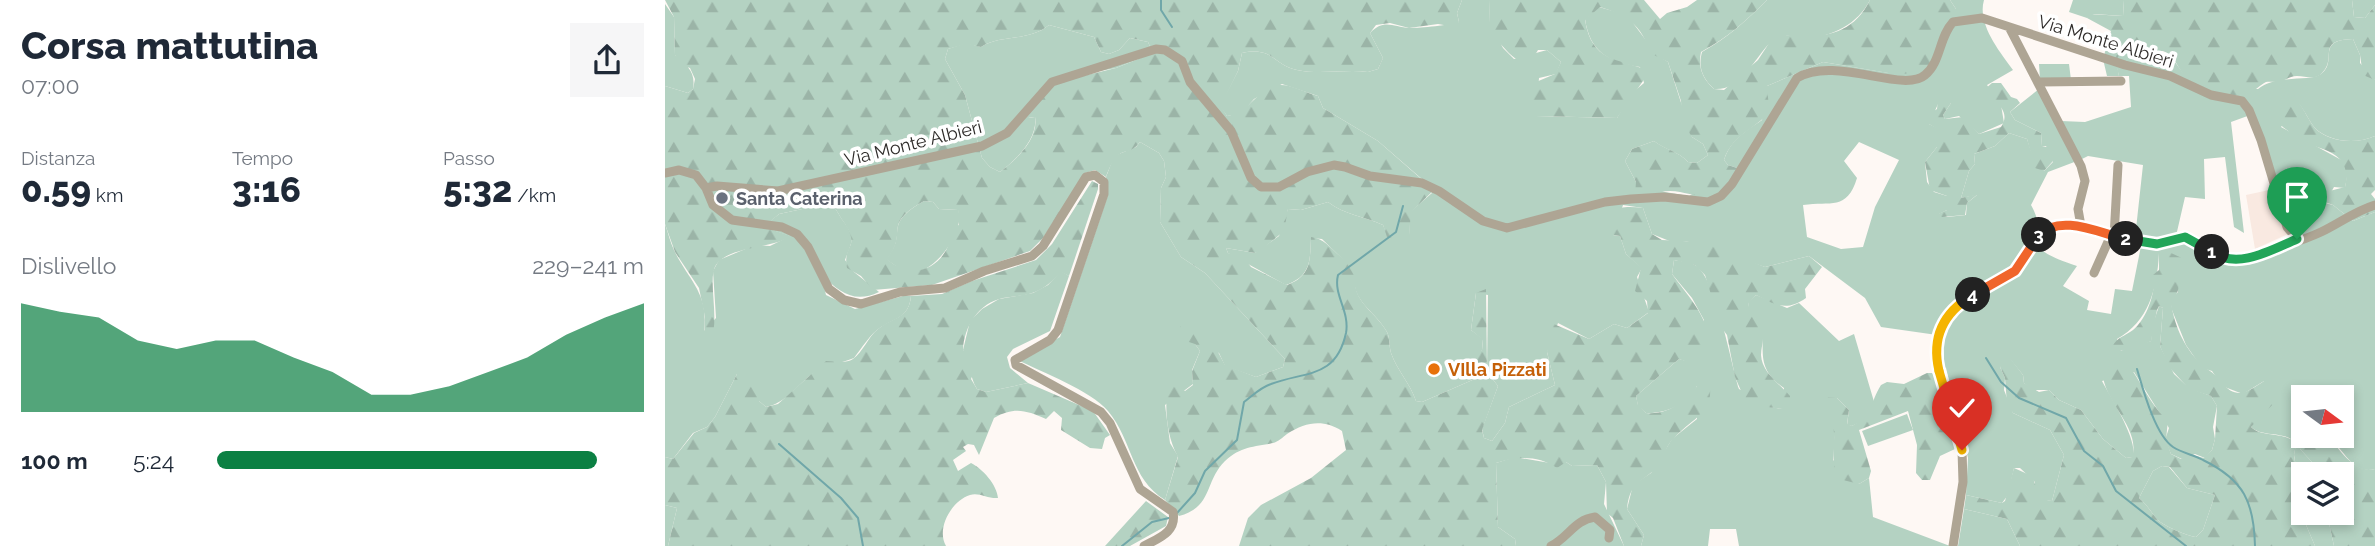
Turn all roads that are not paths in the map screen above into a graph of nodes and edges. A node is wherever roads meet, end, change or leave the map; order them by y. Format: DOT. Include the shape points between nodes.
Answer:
graph roads {
  1 [pos="2009,27"];
  2 [pos="2121,81"];
  3 [pos="2040,82"];
  4 [pos="2118,164"];
  5 [pos="665,173"];
  6 [pos="706,188"];
  7 [pos="2375,205"];
  8 [pos="2081,226"];
  9 [pos="2113,236"];
  10 [pos="2297,239"];
  11 [pos="2094,274"];
  12 [pos="1609,538"];
  13 [pos="1144,546"];
  14 [pos="1551,546"];
  15 [pos="1953,546"];
  1 -- 3 [label="street" via="2024,62"];
  1 -- 6 [label="street, Via Monte Albieri" via="1982,18 1952,22 1930,70 1919,79 1824,69 1807,72 1788,90 1732,184 1714,200 1664,197 1605,202 1507,228 1483,221 1422,183 1370,176 1345,167 1307,172 1279,187 1261,187 1251,178 1231,131 1190,82 1182,61 1156,49 1052,82 1007,132 982,146 778,191"];
  1 -- 10 [label="street, Via Monte Albieri" via="2170,76 2202,92 2242,101 2261,140 2287,227"];
  2 -- 3 [label="street"];
  3 -- 8 [label="street" via="2084,175 2078,209"];
  4 -- 9 [label="street"];
  5 -- 6 [label="street" via="686,171"];
  6 -- 13 [label="street" via="713,205 731,219 782,227 797,234 829,289 844,300 861,304 901,292 945,288 1031,256 1043,246 1086,177 1095,175 1104,182 1104,194 1058,330 1050,340 1015,360 1016,365 1101,412 1140,489 1173,512 1171,529"];
  7 -- 10 [label="street"];
  8 -- 9 [label="street"];
  8 -- 15 [label="street" via="2042,231 2015,271 1961,302 1940,327 1937,364 1962,450 1963,482"];
  9 -- 10 [label="street" via="2157,244 2185,237 2232,261"];
  9 -- 11 [label="street"];
  12 -- 14 [label="street" via="1609,530 1595,517 1573,526"];
}
